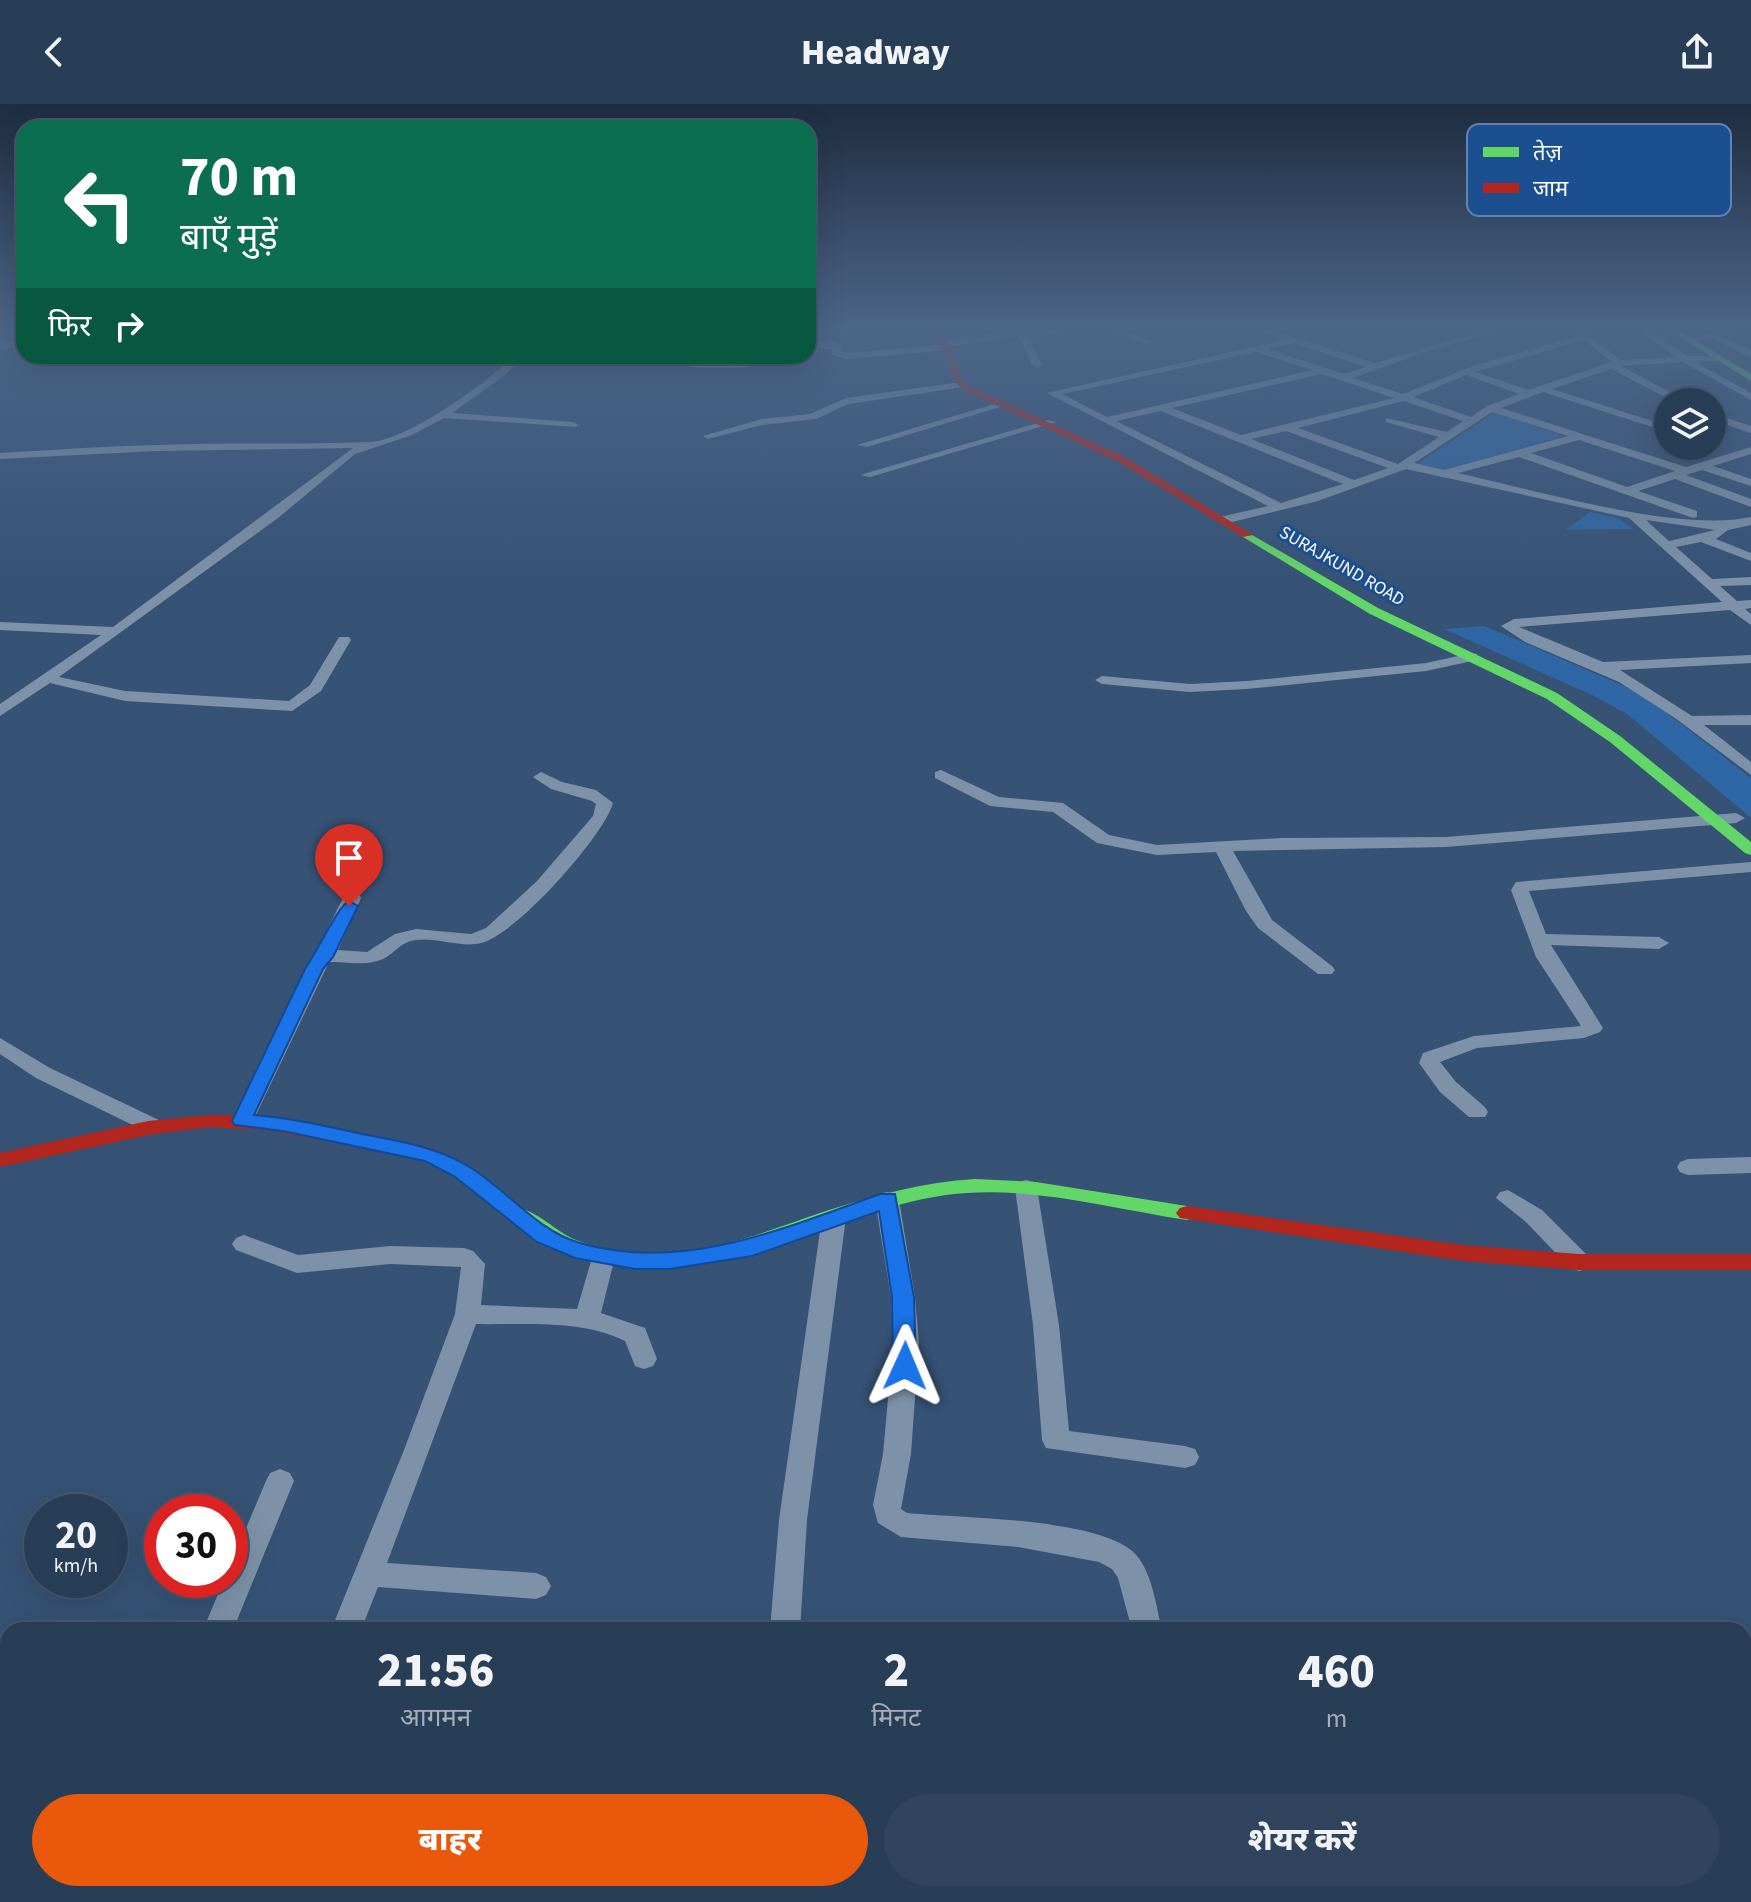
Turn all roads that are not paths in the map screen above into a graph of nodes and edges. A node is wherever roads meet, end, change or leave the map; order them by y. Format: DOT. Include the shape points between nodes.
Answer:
graph roads {
  1 [pos="445,413"];
  2 [pos="822,413"];
  3 [pos="975,413"];
  4 [pos="1022,413"];
  5 [pos="1029,413"];
  6 [pos="1092,413"];
  7 [pos="1140,413"];
  8 [pos="1175,413"];
  9 [pos="1345,413"];
  10 [pos="1448,413"];
  11 [pos="1482,413"];
  12 [pos="1506,413"];
  13 [pos="1618,413"];
  14 [pos="1625,413"];
  15 [pos="1621,414"];
  16 [pos="442,415"];
  17 [pos="1106,420"];
  18 [pos="1390,420"];
  19 [pos="1470,420"];
  20 [pos="1726,421"];
  21 [pos="1048,423"];
  22 [pos="573,425"];
  23 [pos="1654,425"];
  24 [pos="1288,428"];
  25 [pos="1751,430"];
  26 [pos="708,436"];
  27 [pos="1449,436"];
  28 [pos="1578,437"];
  29 [pos="1239,439"];
  30 [pos="374,444"];
  31 [pos="863,445"];
  32 [pos="1727,448"];
  33 [pos="1748,451"];
  34 [pos="1519,453"];
  35 [pos="0,456"];
  36 [pos="1702,466"];
  37 [pos="1402,467"];
  38 [pos="1444,473"];
  39 [pos="1680,473"];
  40 [pos="866,475"];
  41 [pos="1751,483"];
  42 [pos="1356,485"];
  43 [pos="1629,490"];
  44 [pos="1751,503"];
  45 [pos="1280,507"];
  46 [pos="1633,515"];
  47 [pos="1229,519"];
  48 [pos="1751,521"];
  49 [pos="1724,527"];
  50 [pos="1704,539"];
  51 [pos="1668,545"];
  52 [pos="1734,551"];
  53 [pos="1751,557"];
  54 [pos="1751,567"];
  55 [pos="1751,581"];
  56 [pos="1710,583"];
  57 [pos="1751,604"];
  58 [pos="1733,606"];
  59 [pos="1751,621"];
  60 [pos="0,626"];
  61 [pos="116,631"];
  62 [pos="344,640"];
  63 [pos="1472,657"];
  64 [pos="1751,659"];
  65 [pos="1601,667"];
  66 [pos="50,679"];
  67 [pos="1102,680"];
  68 [pos="0,711"];
  69 [pos="1751,720"];
  70 [pos="1691,721"];
  71 [pos="1751,770"];
  72 [pos="941,775"];
  73 [pos="541,777"];
  74 [pos="1726,819"];
  75 [pos="1751,832"];
  76 [pos="1223,848"];
  77 [pos="1751,850"];
  78 [pos="1751,867"];
  79 [pos="339,880"];
  80 [pos="1540,939"];
  81 [pos="1659,943"];
  82 [pos="325,957"];
  83 [pos="1325,970"];
  84 [pos="0,1044"];
  85 [pos="1477,1112"];
  86 [pos="242,1121"];
  87 [pos="155,1127"];
  88 [pos="0,1160"];
  89 [pos="1751,1165"];
  90 [pos="1688,1167"];
  91 [pos="1026,1188"];
  92 [pos="1508,1198"];
  93 [pos="887,1200"];
  94 [pos="834,1217"];
  95 [pos="244,1244"];
  96 [pos="603,1257"];
  97 [pos="1579,1262"];
  98 [pos="1751,1262"];
  99 [pos="467,1314"];
  100 [pos="587,1319"];
  101 [pos="644,1359"];
  102 [pos="1185,1457"];
  103 [pos="280,1481"];
  104 [pos="369,1574"];
  105 [pos="536,1586"];
  106 [pos="221,1622"];
  107 [pos="349,1622"];
  108 [pos="786,1622"];
  109 [pos="1145,1622"];
  1 -- 16 [label="street"];
  2 -- 26 [label="street"];
  3 -- 31 [label="street"];
  4 -- 21 [label="main road, SURAJKUND ROAD"];
  5 -- 21 [label="main road, SURAJKUND ROAD"];
  6 -- 17 [label="street"];
  7 -- 17 [label="street"];
  8 -- 29 [label="street"];
  9 -- 24 [label="street"];
  10 -- 19 [label="street"];
  11 -- 19 [label="street"];
  12 -- 28 [label="street"];
  13 -- 15 [label="street"];
  14 -- 15 [label="street"];
  15 -- 23 [label="street"];
  16 -- 22 [label="street"];
  16 -- 30 [label="street"];
  17 -- 45 [label="street"];
  18 -- 27 [label="street"];
  19 -- 27 [label="street"];
  20 -- 25 [label="street"];
  21 -- 40 [label="street"];
  21 -- 47 [label="main road, SURAJKUND ROAD"];
  24 -- 29 [label="street"];
  24 -- 37 [label="street"];
  27 -- 37 [label="street"];
  28 -- 34 [label="street"];
  28 -- 39 [label="street"];
  29 -- 42 [label="street"];
  30 -- 35 [label="street"];
  30 -- 61 [label="street" via="351,452"];
  32 -- 33 [label="street"];
  33 -- 36 [label="street"];
  34 -- 38 [label="street"];
  34 -- 43 [label="street"];
  36 -- 39 [label="street"];
  36 -- 41 [label="street"];
  37 -- 38 [label="street"];
  37 -- 42 [label="street"];
  38 -- 46 [label="street"];
  39 -- 43 [label="street"];
  39 -- 44 [label="street"];
  42 -- 45 [label="street"];
  43 -- 49 [label="street"];
  45 -- 47 [label="street"];
  46 -- 49 [label="street"];
  46 -- 51 [label="street"];
  47 -- 63 [label="main road, SURAJKUND ROAD" via="1374,611"];
  47 -- 74 [label="main road, SURAJKUND ROAD" via="1386,607 1579,698 1620,726"];
  48 -- 49 [label="street"];
  49 -- 50 [label="street"];
  50 -- 51 [label="street"];
  50 -- 52 [label="street"];
  51 -- 56 [label="street"];
  52 -- 53 [label="street"];
  52 -- 54 [label="street"];
  55 -- 56 [label="street"];
  56 -- 58 [label="street"];
  57 -- 58 [label="street"];
  58 -- 59 [label="street"];
  58 -- 65 [label="street" via="1508,625"];
  60 -- 61 [label="street"];
  61 -- 66 [label="street"];
  62 -- 66 [label="street" via="316,688 292,706 125,696"];
  63 -- 67 [label="street" via="1426,667 1221,687"];
  63 -- 74 [label="main road, SURAJKUND ROAD" via="1580,714"];
  64 -- 65 [label="street"];
  65 -- 70 [label="street"];
  66 -- 68 [label="street"];
  69 -- 70 [label="street"];
  70 -- 71 [label="street"];
  72 -- 76 [label="street" via="996,802 1057,807 1111,842 1157,850"];
  73 -- 82 [label="street" via="560,788 596,795 605,811 509,921 482,938 410,935 379,955"];
  74 -- 75 [label="main road, SURAJKUND ROAD"];
  74 -- 76 [label="street" via="1446,842"];
  74 -- 77 [label="main road, SURAJKUND ROAD"];
  76 -- 83 [label="street" via="1265,924"];
  78 -- 80 [label="street" via="1526,884 1520,890"];
  79 -- 82 [label="street" via="349,886 352,898"];
  80 -- 81 [label="street"];
  80 -- 85 [label="street" via="1546,957 1593,1028 1474,1042 1430,1058 1440,1078"];
  82 -- 86 [label="street" via="315,967"];
  84 -- 87 [label="street" via="43,1073"];
  86 -- 87 [label="main road"];
  86 -- 96 [label="main road" via="283,1124 431,1155 462,1171 545,1236"];
  87 -- 88 [label="main road"];
  89 -- 90 [label="street"];
  91 -- 93 [label="main road" via="962,1185"];
  91 -- 97 [label="main road" via="1393,1244"];
  91 -- 102 [label="street" via="1056,1440"];
  92 -- 97 [label="street" via="1534,1216"];
  93 -- 94 [label="main road"];
  93 -- 109 [label="street" via="906,1343 888,1515 901,1525 1047,1539 1115,1554 1129,1569"];
  94 -- 96 [label="main road" via="752,1248 703,1257"];
  94 -- 108 [label="street" via="793,1520"];
  95 -- 99 [label="street" via="303,1265 390,1255 470,1259 474,1272"];
  96 -- 100 [label="street"];
  97 -- 98 [label="main road"];
  99 -- 100 [label="street"];
  99 -- 104 [label="street"];
  100 -- 101 [label="street" via="636,1335"];
  103 -- 106 [label="street"];
  104 -- 105 [label="street"];
  104 -- 107 [label="street"];
}
